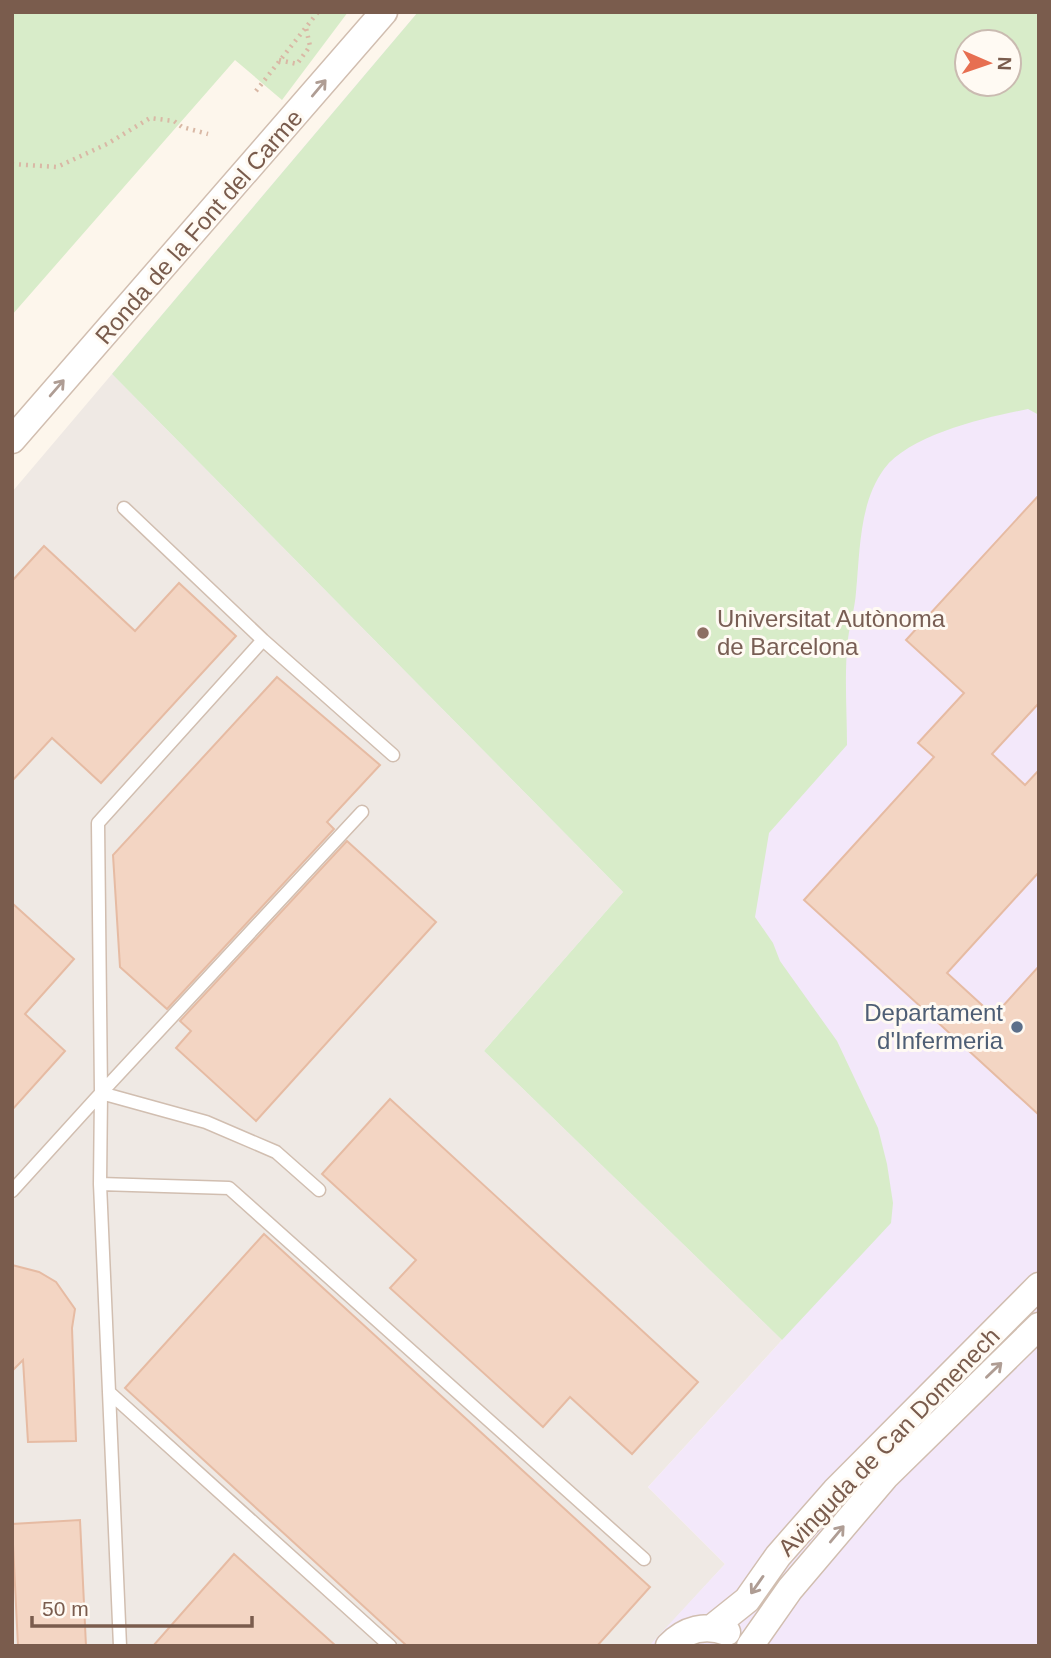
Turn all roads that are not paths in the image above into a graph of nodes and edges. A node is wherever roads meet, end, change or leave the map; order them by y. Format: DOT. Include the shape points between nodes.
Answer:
graph roads {
  1 [pos="384,12"];
  2 [pos="12,440"];
  3 [pos="124,508"];
  4 [pos="264,640"];
  5 [pos="393,755"];
  6 [pos="362,812"];
  7 [pos="101,1093"];
  8 [pos="100,1184"];
  9 [pos="318,1190"];
  10 [pos="12,1191"];
  11 [pos="1039,1286"];
  12 [pos="1039,1326"];
  13 [pos="111,1394"];
  14 [pos="644,1559"];
  15 [pos="712,1628"];
  16 [pos="120,1646"];
  17 [pos="390,1646"];
  18 [pos="669,1646"];
  19 [pos="748,1646"];
  2 -- 1 [label="street, Ronda de la Font del Carme, one-way"];
  3 -- 4 [label="lane"];
  4 -- 5 [label="lane"];
  4 -- 7 [label="lane" via="98,823"];
  6 -- 7 [label="lane"];
  7 -- 8 [label="lane"];
  7 -- 9 [label="lane" via="206,1122 276,1152"];
  7 -- 10 [label="lane"];
  8 -- 13 [label="lane"];
  8 -- 14 [label="lane" via="229,1188"];
  11 -- 15 [label="street, Avinguda de Can Domenech, one-way" via="835,1491 778,1556 747,1600"];
  19 -- 12 [label="street, Avinguda de Can Domenech, one-way" via="885,1477"];
  13 -- 16 [label="lane"];
  13 -- 17 [label="lane"];
  15 -- 18 [label="street" via="685,1633"];
  15 -- 19 [label="street"];
}
